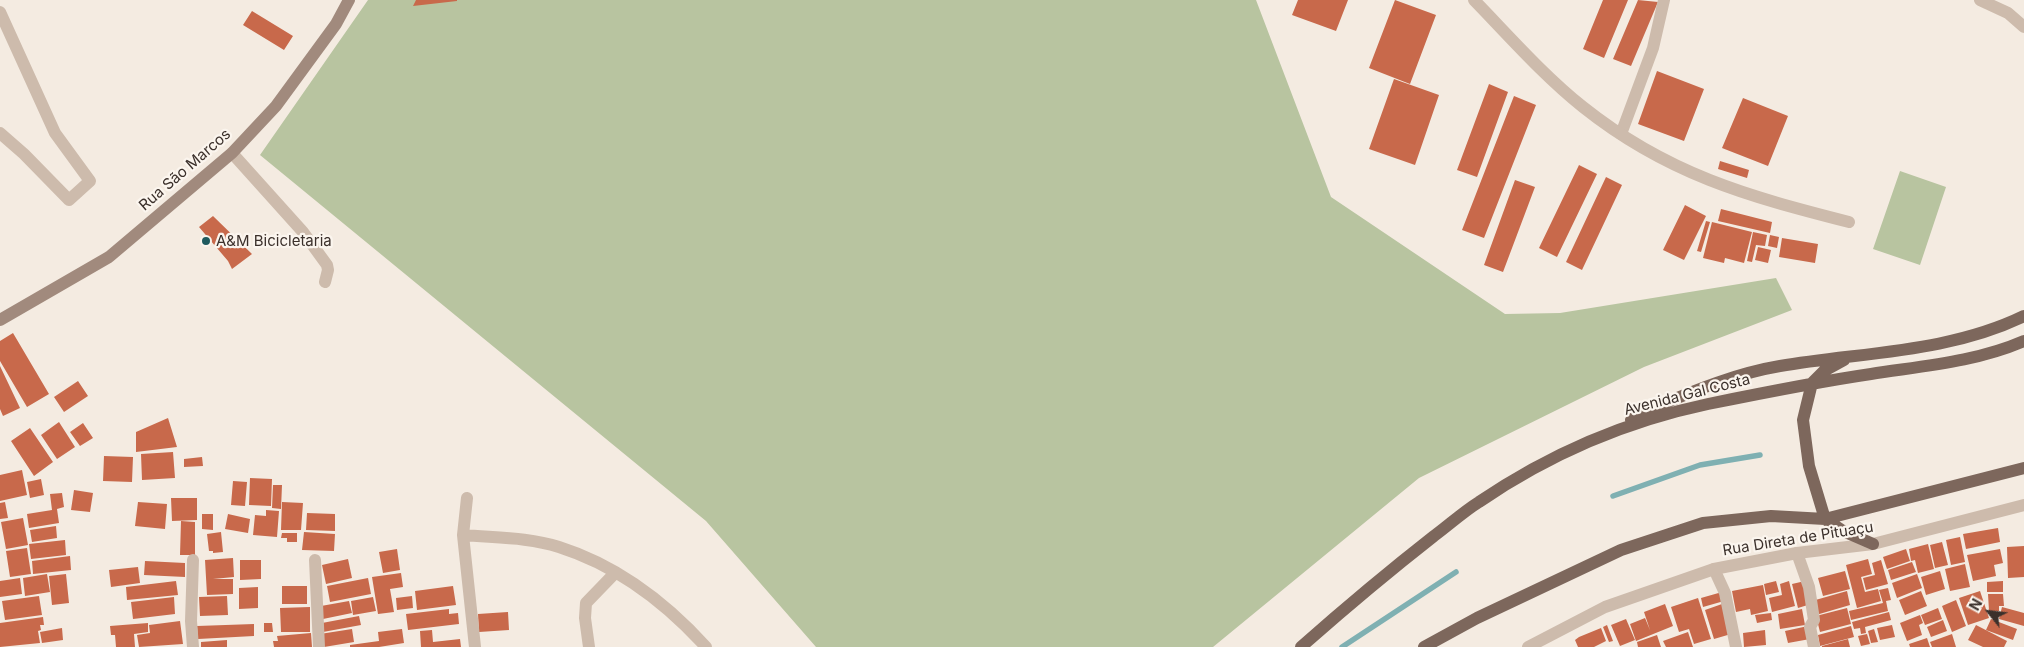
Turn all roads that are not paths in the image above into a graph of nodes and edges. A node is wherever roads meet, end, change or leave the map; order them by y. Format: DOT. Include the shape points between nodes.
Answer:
graph roads {
  1 [pos="350,0"];
  2 [pos="1474,0"];
  3 [pos="1664,0"];
  4 [pos="1980,0"];
  5 [pos="0,12"];
  6 [pos="2024,27"];
  7 [pos="0,133"];
  8 [pos="1621,134"];
  9 [pos="232,153"];
  10 [pos="1849,222"];
  11 [pos="325,282"];
  12 [pos="2024,316"];
  13 [pos="0,320"];
  14 [pos="2024,340"];
  15 [pos="1848,357"];
  16 [pos="1812,383"];
  17 [pos="1619,429"];
  18 [pos="2024,468"];
  19 [pos="467,498"];
  20 [pos="2024,506"];
  21 [pos="1825,519"];
  22 [pos="464,535"];
  23 [pos="1873,544"];
  24 [pos="1797,553"];
  25 [pos="193,560"];
  26 [pos="315,560"];
  27 [pos="1714,569"];
  28 [pos="615,573"];
  29 [pos="193,647"];
  30 [pos="319,647"];
  31 [pos="475,647"];
  32 [pos="589,647"];
  33 [pos="706,647"];
  34 [pos="1301,647"];
  35 [pos="1424,647"];
  36 [pos="1528,647"];
  37 [pos="1736,647"];
  38 [pos="1814,647"];
  1 -- 9 [label="main road, Rua São Marcos" via="276,106"];
  2 -- 8 [label="street" via="1582,106"];
  3 -- 8 [label="street" via="1653,48"];
  4 -- 6 [label="street" via="2008,13"];
  5 -- 7 [label="street" via="55,133 90,179 89,182 68,200"];
  8 -- 10 [label="street" via="1699,178"];
  9 -- 11 [label="street" via="327,265"];
  9 -- 13 [label="main road, Rua São Marcos" via="109,257"];
  12 -- 15 [label="main road" via="1995,330 1941,345"];
  14 -- 16 [label="main road, Avenida Gal Costa" via="1999,352"];
  15 -- 16 [label="main road" via="1824,371"];
  15 -- 17 [label="main road" via="1778,366 1732,378 1643,412"];
  16 -- 17 [label="main road, Avenida Gal Costa" via="1707,404"];
  16 -- 21 [label="main road" via="1803,420 1809,466"];
  17 -- 34 [label="main road, Avenida Gal Costa" via="1574,449 1479,502 1378,580"];
  18 -- 21 [label="main road"];
  19 -- 22 [label="street"];
  20 -- 23 [label="street, Rua Direta de Pituaçu"];
  21 -- 23 [label="main road"];
  21 -- 35 [label="main road" via="1771,516 1703,524 1620,550"];
  22 -- 28 [label="street" via="531,541 558,547"];
  22 -- 31 [label="street"];
  23 -- 24 [label="street, Rua Direta de Pituaçu"];
  24 -- 27 [label="street, Rua Direta de Pituaçu"];
  24 -- 38 [label="street" via="1809,587"];
  25 -- 29 [label="street"];
  26 -- 30 [label="street"];
  27 -- 36 [label="street, Rua Direta de Pituaçu" via="1605,607"];
  27 -- 37 [label="street" via="1725,593"];
  28 -- 32 [label="street" via="586,603"];
  28 -- 33 [label="street" via="654,596"];
}
